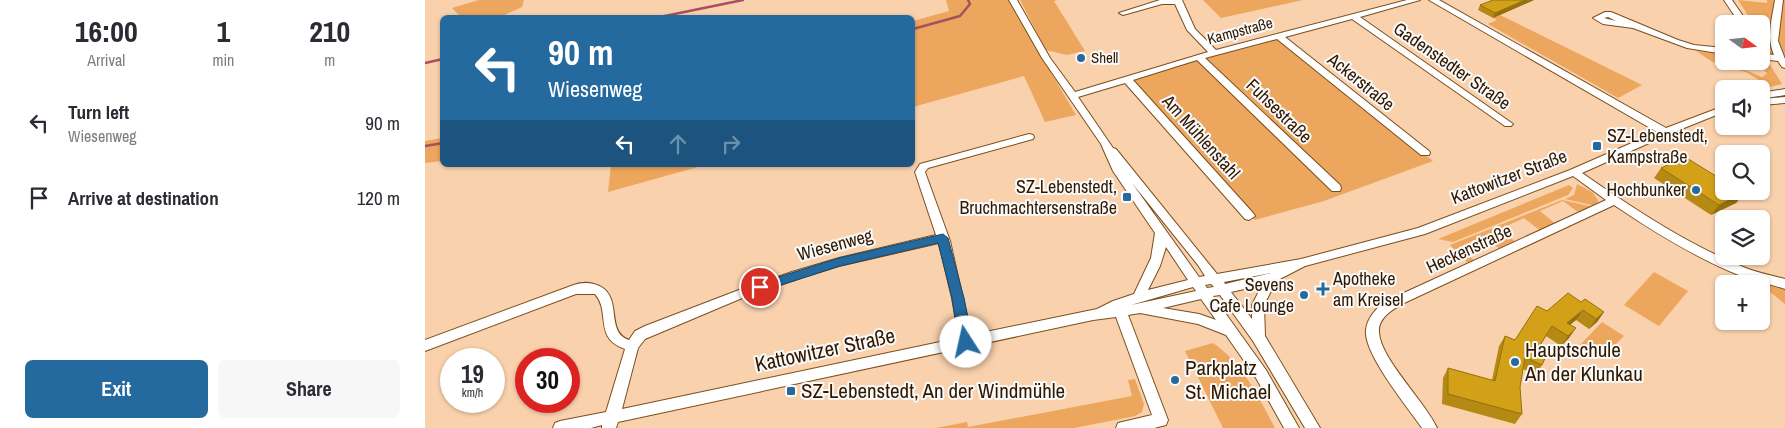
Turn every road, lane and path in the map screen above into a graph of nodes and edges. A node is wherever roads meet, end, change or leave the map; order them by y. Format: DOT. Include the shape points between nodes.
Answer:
graph roads {
  1 [pos="1013,0"];
  2 [pos="1416,0"];
  3 [pos="1433,0"];
  4 [pos="1728,0"];
  5 [pos="1779,0"];
  6 [pos="1178,1"];
  7 [pos="1123,14"];
  8 [pos="1738,15"];
  9 [pos="1354,16"];
  10 [pos="1633,26"];
  11 [pos="1278,36"];
  12 [pos="1715,50"];
  13 [pos="1215,53"];
  14 [pos="1199,57"];
  15 [pos="1770,58"];
  16 [pos="1783,62"];
  17 [pos="1128,80"];
  18 [pos="1785,92"];
  19 [pos="1770,94"];
  20 [pos="1073,96"];
  21 [pos="1785,100"];
  22 [pos="1770,101"];
  23 [pos="1715,112"];
  24 [pos="1508,124"];
  25 [pos="1665,132"];
  26 [pos="1029,137"];
  27 [pos="1106,144"];
  28 [pos="1425,153"];
  29 [pos="1574,172"];
  30 [pos="1336,188"];
  31 [pos="1613,201"];
  32 [pos="1249,216"];
  33 [pos="1161,232"];
  34 [pos="943,238"];
  35 [pos="1301,263"];
  36 [pos="1213,278"];
  37 [pos="1272,278"];
  38 [pos="1196,282"];
  39 [pos="1785,284"];
  40 [pos="1222,290"];
  41 [pos="1204,294"];
  42 [pos="1138,304"];
  43 [pos="1121,313"];
  44 [pos="1099,314"];
  45 [pos="1230,331"];
  46 [pos="1258,337"];
  47 [pos="966,342"];
  48 [pos="425,346"];
  49 [pos="632,346"];
  50 [pos="610,423"];
  51 [pos="561,428"];
  52 [pos="1123,428"];
  53 [pos="1292,428"];
  54 [pos="1313,428"];
  55 [pos="1430,428"];
  1 -- 20 [label="street" via="1035,41"];
  2 -- 9 [label="street, Kampstraße"];
  3 -- 25 [label="street"];
  4 -- 8 [label="street"];
  5 -- 16 [label="street" via="1772,37"];
  6 -- 7 [label="street" via="1162,2"];
  6 -- 13 [label="street" via="1186,22 1204,46"];
  9 -- 11 [label="street, Kampstraße"];
  9 -- 24 [label="street, Gadenstedter Straße"];
  10 -- 12 [label="street" via="1685,45"];
  11 -- 13 [label="street, Kampstraße"];
  11 -- 28 [label="street, Ackerstraße"];
  13 -- 14 [label="street, Kampstraße"];
  14 -- 17 [label="street, Kampstraße"];
  14 -- 30 [label="street, Fuhsestraße"];
  15 -- 16 [label="street"];
  17 -- 20 [label="street, Kampstraße"];
  17 -- 32 [label="street, Am Mühlenstahl"];
  18 -- 19 [label="street"];
  20 -- 27 [label="street"];
  21 -- 22 [label="street"];
  23 -- 25 [label="street, Kattowitzer Straße"];
  25 -- 29 [label="street, Kattowitzer Straße"];
  26 -- 34 [label="street" via="921,169 921,178"];
  27 -- 33 [label="street" via="1118,171"];
  27 -- 36 [label="street" via="1127,166"];
  29 -- 31 [label="street"];
  29 -- 35 [label="street, Kattowitzer Straße" via="1421,231"];
  31 -- 39 [label="street" via="1699,252 1745,272"];
  31 -- 55 [label="street, Heckenstraße" via="1398,301 1375,320 1372,332 1377,352"];
  33 -- 38 [label="street"];
  33 -- 42 [label="street" via="1154,266"];
  34 -- 47 [label="street"];
  34 -- 49 [label="street, Wiesenweg" via="839,262 743,293 650,330 640,335"];
  35 -- 36 [label="street, Kattowitzer Straße"];
  35 -- 37 [label="street, Kattowitzer Straße"];
  36 -- 38 [label="street, Kattowitzer Straße"];
  36 -- 40 [label="street"];
  37 -- 40 [label="street, Kattowitzer Straße"];
  37 -- 46 [label="street" via="1258,305"];
  38 -- 41 [label="street"];
  38 -- 42 [label="street, Kattowitzer Straße"];
  40 -- 41 [label="street, Kattowitzer Straße"];
  40 -- 46 [label="street"];
  41 -- 42 [label="street, Kattowitzer Straße"];
  41 -- 45 [label="street"];
  42 -- 43 [label="street, Kattowitzer Straße"];
  42 -- 44 [label="street, Kattowitzer Straße" via="1117,304"];
  42 -- 45 [label="street" via="1199,319"];
  43 -- 44 [label="street, Kattowitzer Straße"];
  43 -- 52 [label="street" via="1161,420"];
  44 -- 47 [label="street, Kattowitzer Straße"];
  45 -- 53 [label="street" via="1261,374"];
  46 -- 54 [label="street"];
  47 -- 50 [label="street, Kattowitzer Straße"];
  48 -- 49 [label="street" via="585,287 600,290 605,296 612,333 618,342"];
  49 -- 50 [label="street"];
  50 -- 51 [label="street, Kattowitzer Straße"];
}
